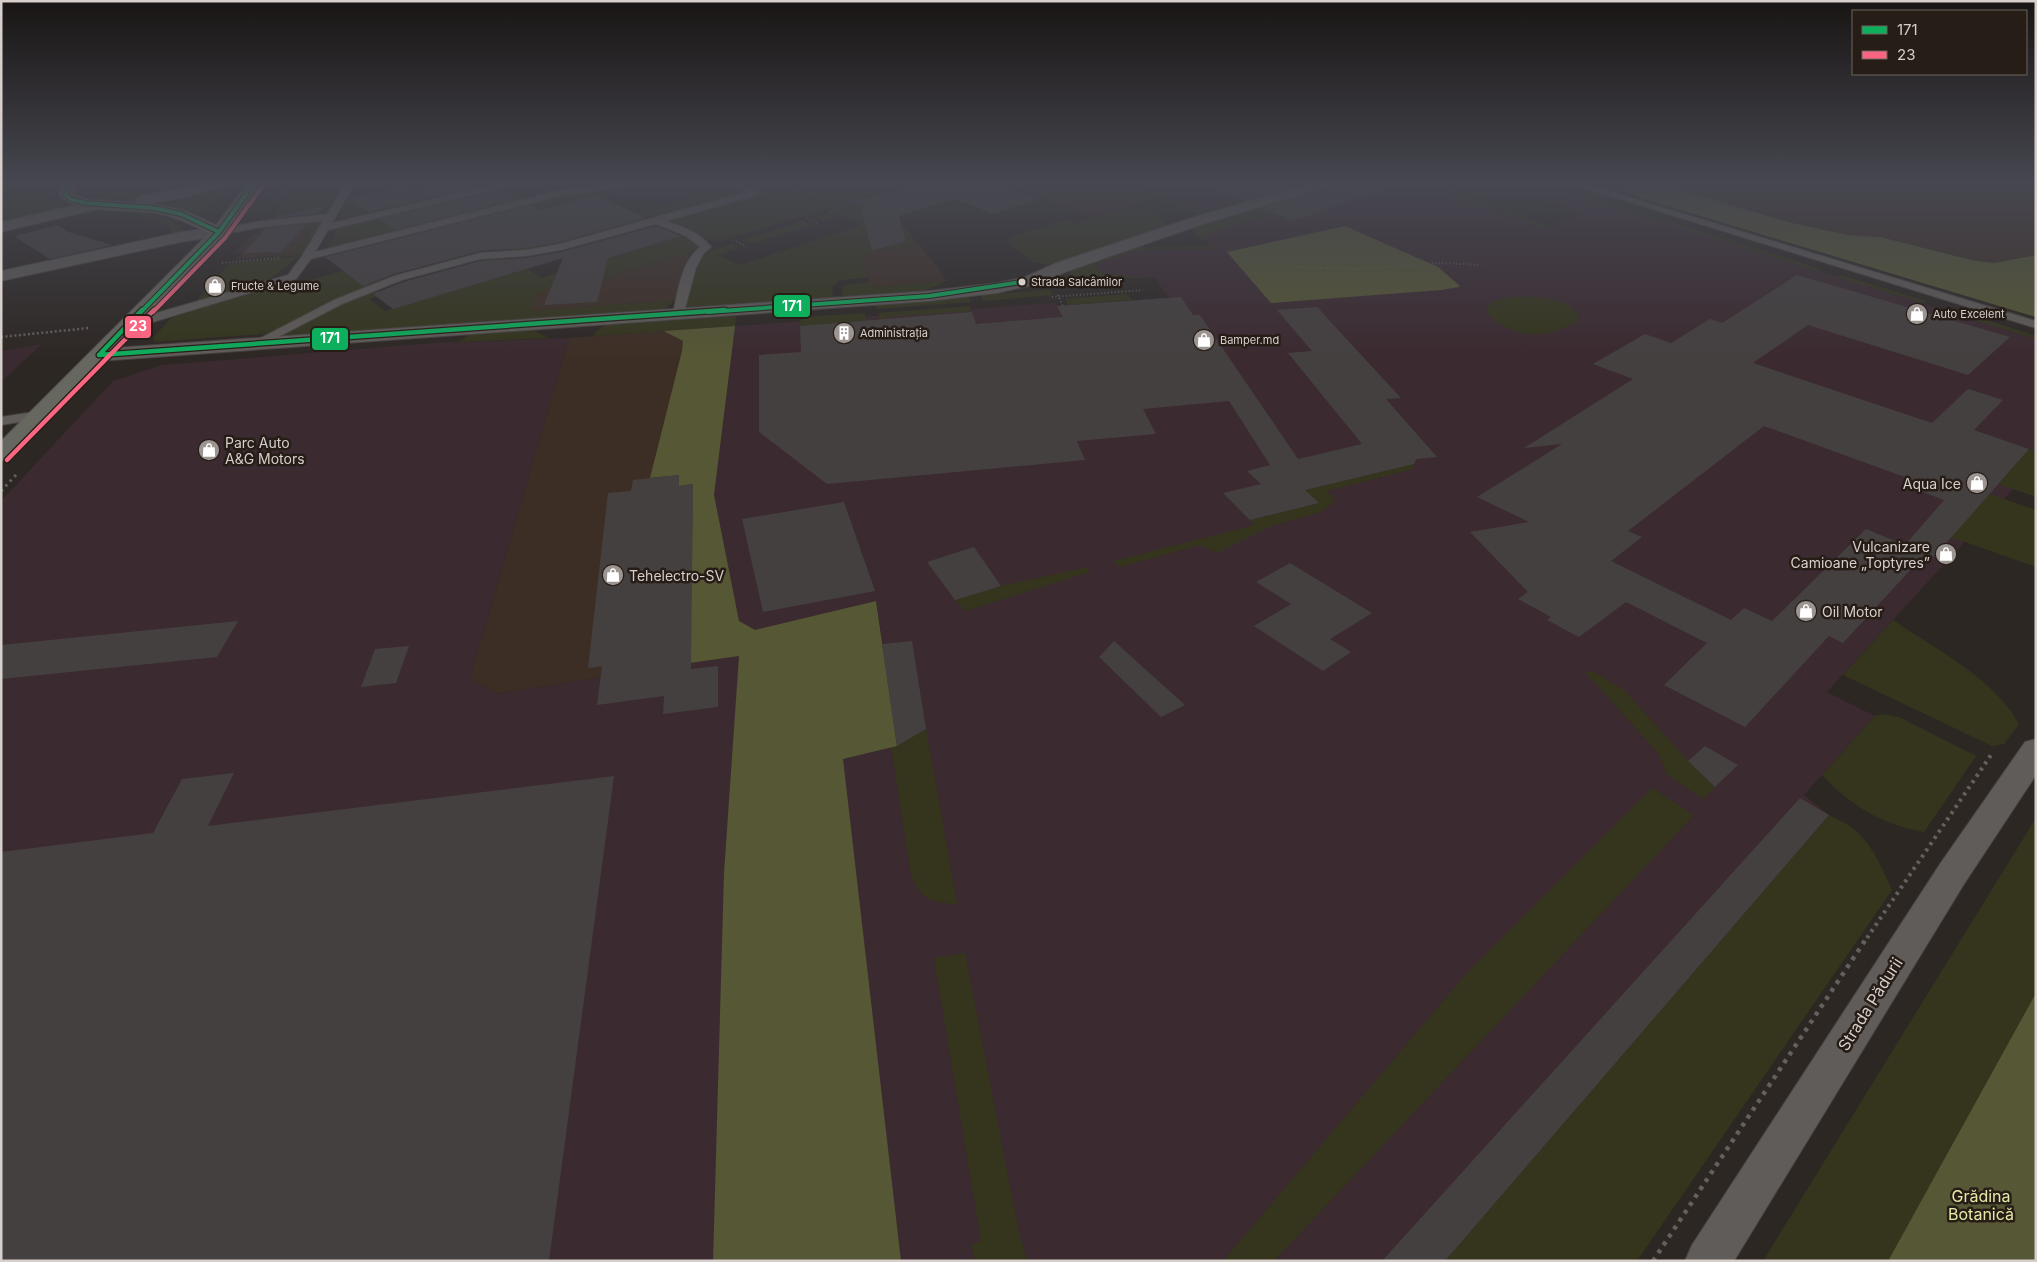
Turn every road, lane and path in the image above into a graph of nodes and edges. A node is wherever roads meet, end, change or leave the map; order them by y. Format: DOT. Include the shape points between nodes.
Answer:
graph roads {
  1 [pos="163,241"];
  2 [pos="210,241"];
  3 [pos="317,241"];
  4 [pos="368,241"];
  5 [pos="580,241"];
  6 [pos="701,241"];
  7 [pos="735,241"];
  8 [pos="1138,241"];
  9 [pos="1762,241"];
  10 [pos="746,246"];
  11 [pos="308,256"];
  12 [pos="217,264"];
  13 [pos="1481,266"];
  14 [pos="1292,267"];
  15 [pos="1,276"];
  16 [pos="679,314"];
  17 [pos="129,325"];
  18 [pos="2036,325"];
  19 [pos="95,327"];
  20 [pos="1,337"];
  21 [pos="255,344"];
  22 [pos="99,355"];
  23 [pos="40,415"];
  24 [pos="1,421"];
  25 [pos="1,454"];
  26 [pos="2036,750"];
  27 [pos="1991,754"];
  28 [pos="1652,1261"];
  29 [pos="1708,1261"];
  1 -- 15 [label="street"];
  2 -- 17 [label="main road"];
  3 -- 11 [label="lane"];
  4 -- 11 [label="lane"];
  5 -- 21 [label="lane" via="540,252 480,256 398,278 338,302"];
  6 -- 16 [label="lane" via="706,247 697,254"];
  7 -- 10 [label="path"];
  8 -- 16 [label="street" via="1022,282 929,296"];
  9 -- 18 [label="lane"];
  11 -- 12 [label="path"];
  11 -- 17 [label="lane" via="292,277"];
  13 -- 14 [label="path" via="1443,263 1359,268"];
  16 -- 21 [label="street"];
  17 -- 22 [label="main road"];
  19 -- 20 [label="path"];
  21 -- 22 [label="street"];
  22 -- 23 [label="main road"];
  23 -- 24 [label="lane"];
  23 -- 25 [label="main road"];
  26 -- 29 [label="street, Strada Pădurii" via="1952,874"];
  27 -- 28 [label="path"];
}
